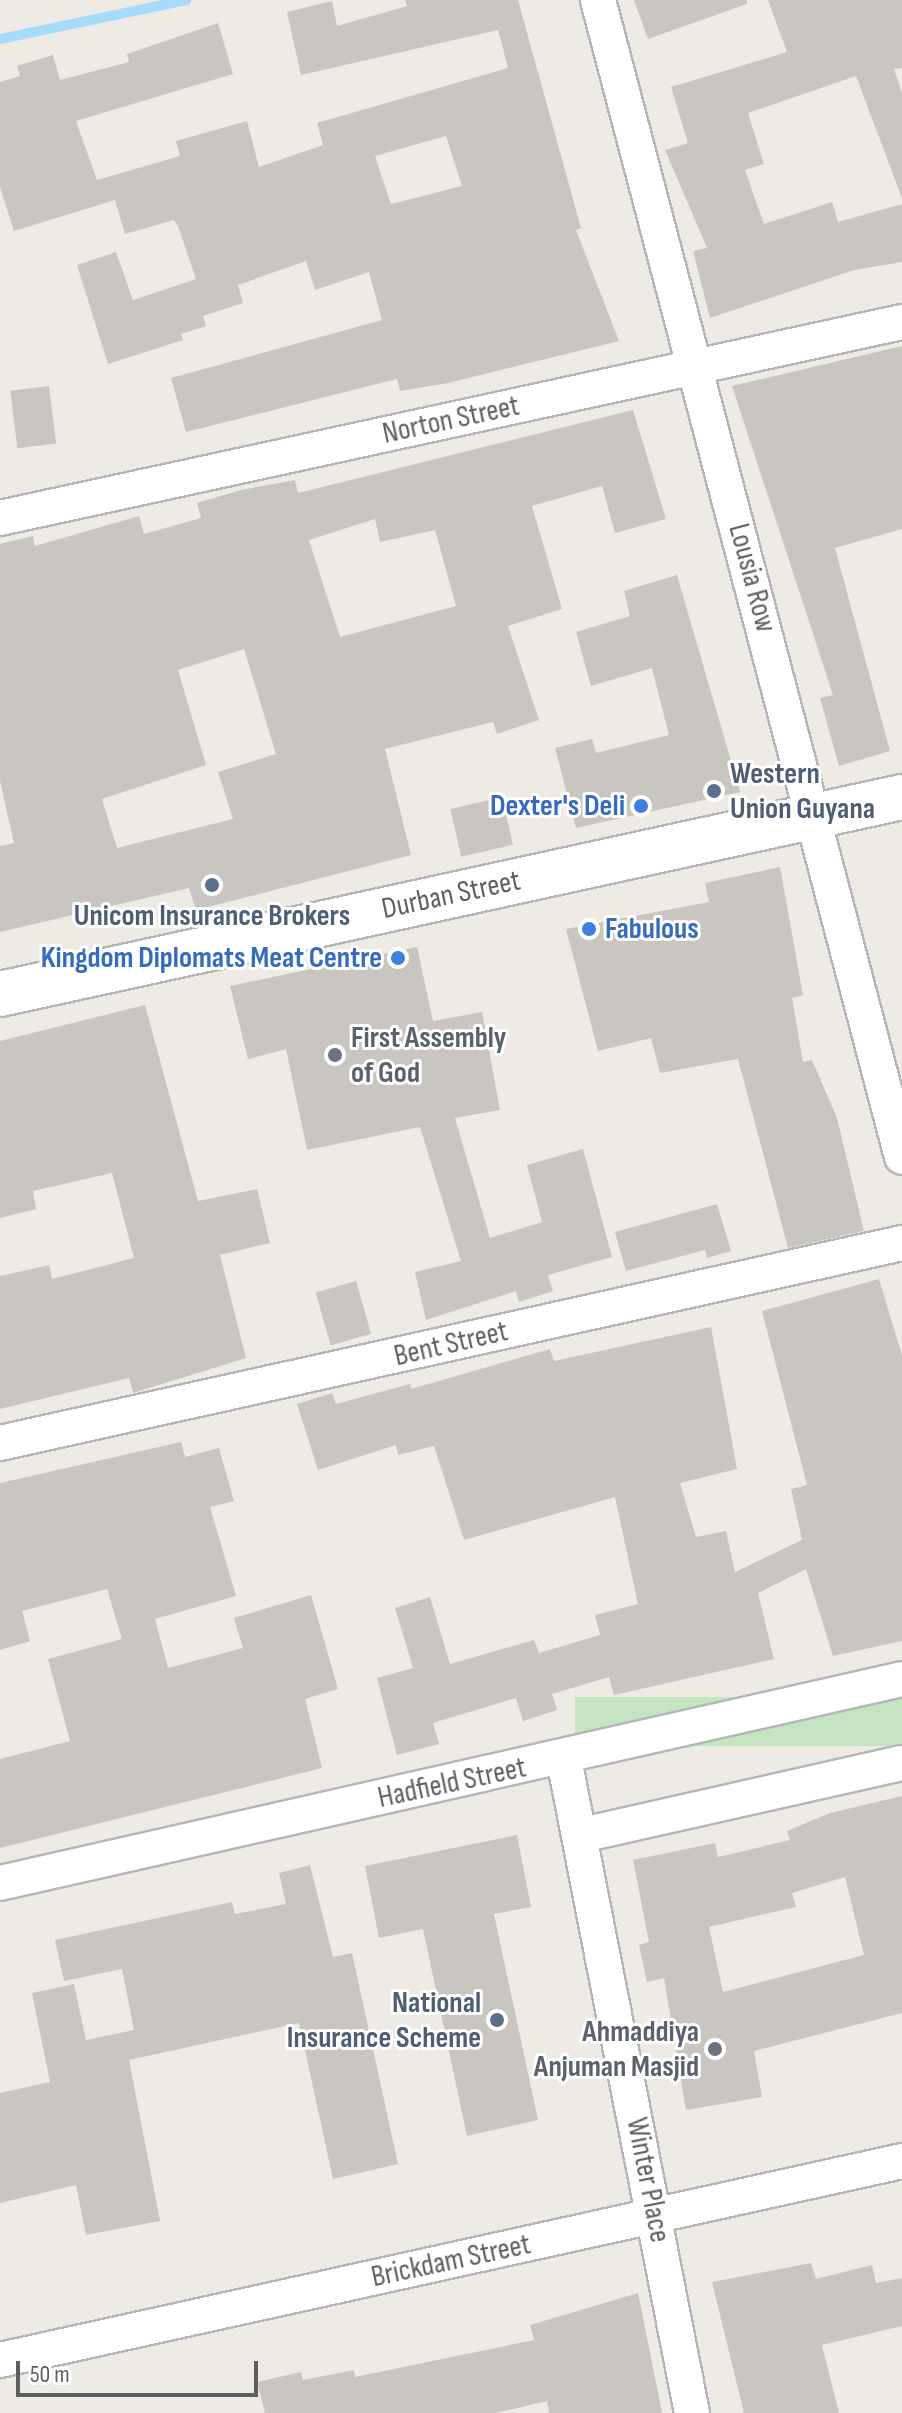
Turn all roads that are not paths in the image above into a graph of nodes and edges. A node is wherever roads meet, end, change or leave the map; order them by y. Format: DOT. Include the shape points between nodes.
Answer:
graph roads {
  1 [pos="598,0"];
  2 [pos="902,322"];
  3 [pos="695,367"];
  4 [pos="0,518"];
  5 [pos="902,797"];
  6 [pos="817,816"];
  7 [pos="0,994"];
  8 [pos="902,1157"];
  9 [pos="902,1243"];
  10 [pos="0,1443"];
  11 [pos="902,1679"];
  12 [pos="564,1759"];
  13 [pos="902,1763"];
  14 [pos="582,1835"];
  15 [pos="0,1883"];
  16 [pos="902,2161"];
  17 [pos="656,2216"];
  18 [pos="0,2360"];
  19 [pos="692,2413"];
  1 -- 3 [label="street, Lousia Row"];
  2 -- 3 [label="street, Norton Street"];
  3 -- 4 [label="street, Norton Street"];
  3 -- 6 [label="street, Lousia Row"];
  5 -- 6 [label="street, Durban Street"];
  6 -- 7 [label="street, Durban Street"];
  6 -- 8 [label="street, Lousia Row"];
  9 -- 10 [label="street, Bent Street"];
  11 -- 12 [label="street, Hadfield Street"];
  12 -- 14 [label="street, Winter Place"];
  12 -- 15 [label="street, Hadfield Street"];
  13 -- 14 [label="street"];
  14 -- 17 [label="street, Winter Place"];
  16 -- 17 [label="street, Brickdam Street"];
  17 -- 18 [label="street, Brickdam Street"];
  17 -- 19 [label="street, Winter Place"];
}
